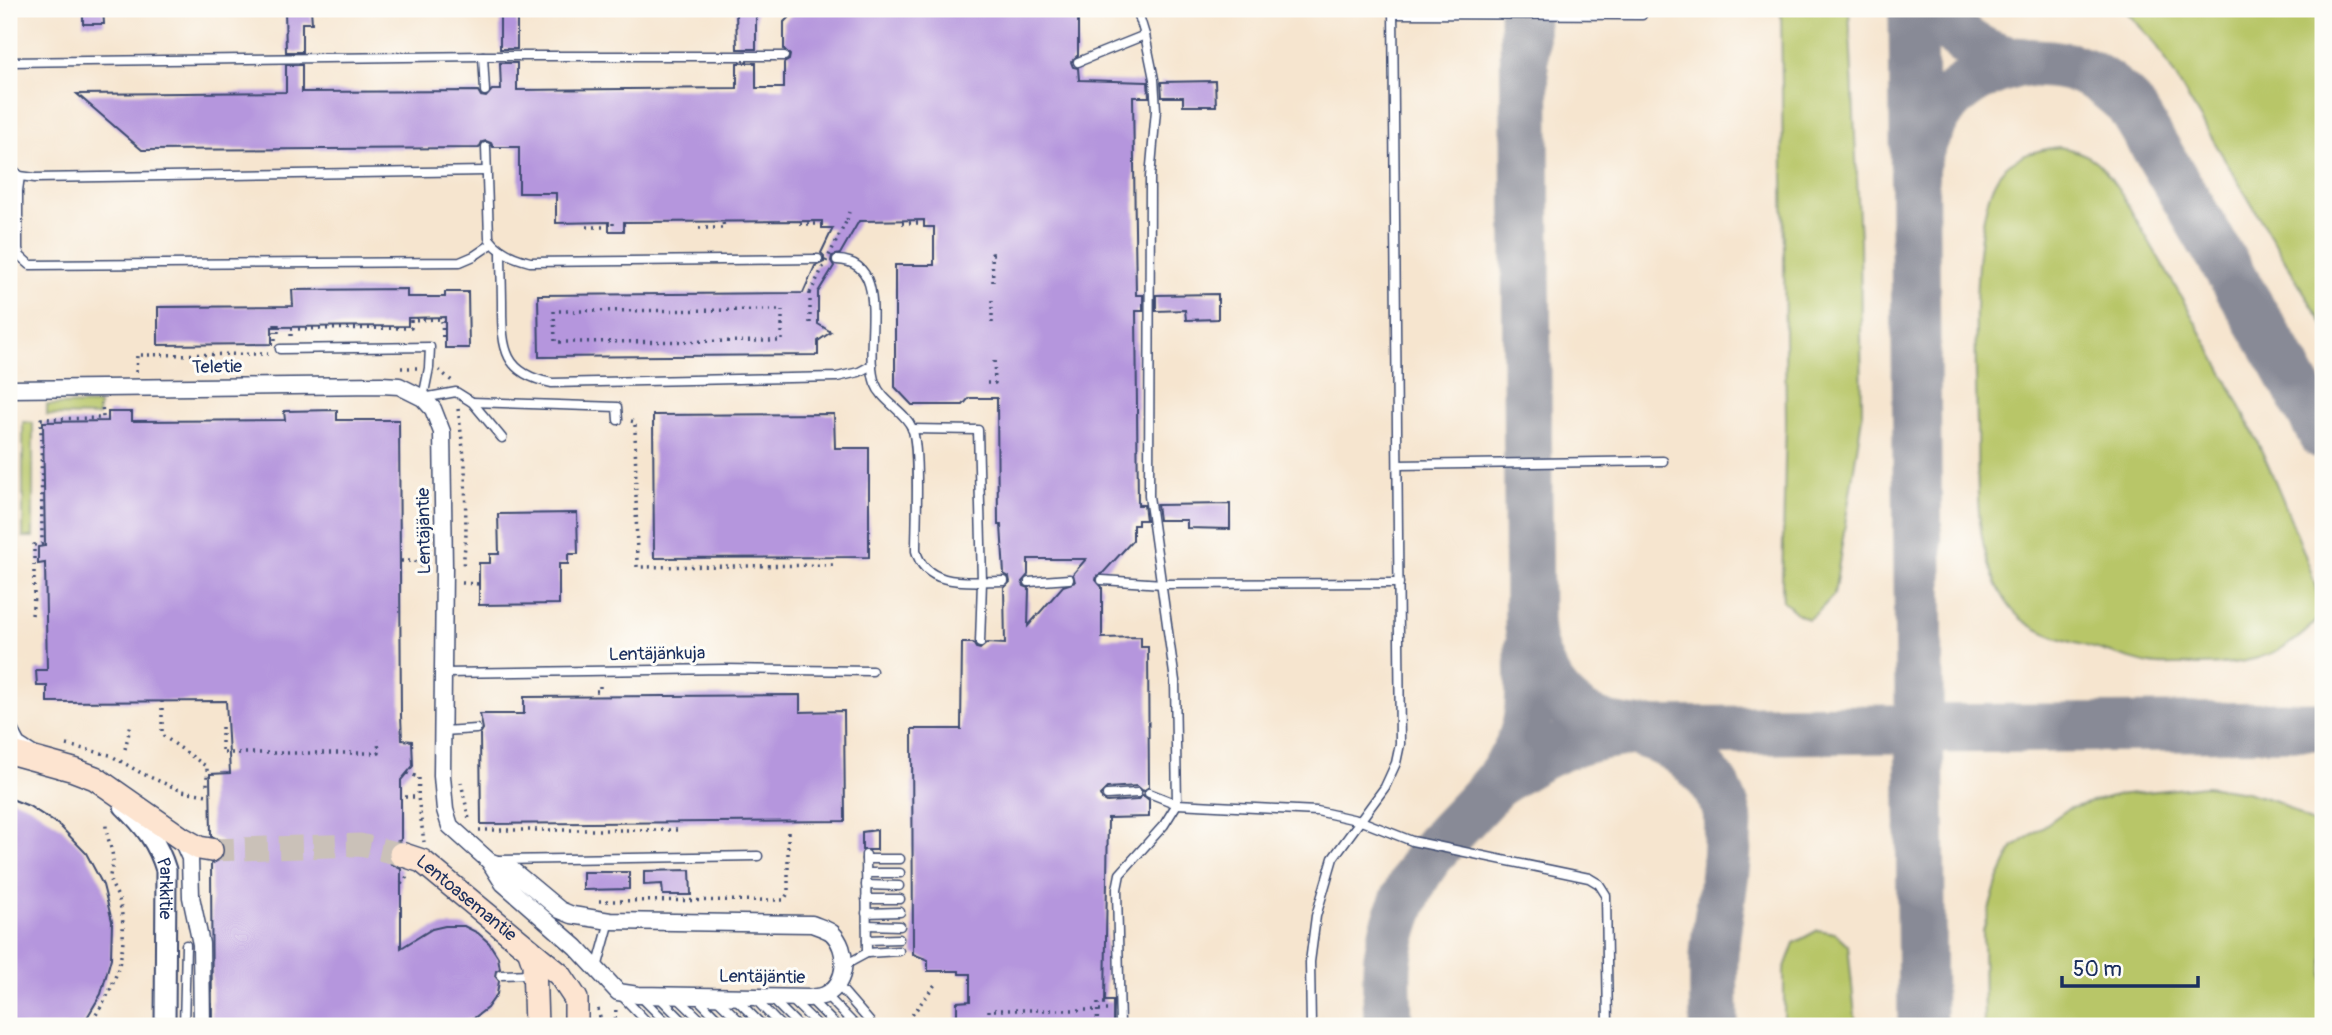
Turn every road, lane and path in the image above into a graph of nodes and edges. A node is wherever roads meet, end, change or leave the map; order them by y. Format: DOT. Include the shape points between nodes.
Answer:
graph roads {
  1 [pos="1137,9"];
  2 [pos="1393,12"];
  3 [pos="1642,15"];
  4 [pos="1145,35"];
  5 [pos="483,56"];
  6 [pos="784,56"];
  7 [pos="9,62"];
  8 [pos="1078,62"];
  9 [pos="485,90"];
  10 [pos="486,148"];
  11 [pos="9,166"];
  12 [pos="486,171"];
  13 [pos="20,176"];
  14 [pos="849,212"];
  15 [pos="927,220"];
  16 [pos="825,221"];
  17 [pos="612,222"];
  18 [pos="723,222"];
  19 [pos="902,223"];
  20 [pos="800,224"];
  21 [pos="587,227"];
  22 [pos="699,228"];
  23 [pos="493,243"];
  24 [pos="501,250"];
  25 [pos="995,254"];
  26 [pos="818,259"];
  27 [pos="837,260"];
  28 [pos="993,282"];
  29 [pos="992,300"];
  30 [pos="782,310"];
  31 [pos="992,324"];
  32 [pos="810,325"];
  33 [pos="272,342"];
  34 [pos="291,342"];
  35 [pos="443,346"];
  36 [pos="280,348"];
  37 [pos="994,358"];
  38 [pos="443,359"];
  39 [pos="872,365"];
  40 [pos="136,372"];
  41 [pos="443,372"];
  42 [pos="987,383"];
  43 [pos="9,389"];
  44 [pos="456,391"];
  45 [pos="423,398"];
  46 [pos="102,401"];
  47 [pos="472,402"];
  48 [pos="618,421"];
  49 [pos="635,422"];
  50 [pos="912,429"];
  51 [pos="502,438"];
  52 [pos="1663,461"];
  53 [pos="1398,465"];
  54 [pos="837,565"];
  55 [pos="1069,579"];
  56 [pos="1102,580"];
  57 [pos="982,581"];
  58 [pos="1004,581"];
  59 [pos="1029,582"];
  60 [pos="1399,583"];
  61 [pos="479,584"];
  62 [pos="1163,584"];
  63 [pos="32,615"];
  64 [pos="980,643"];
  65 [pos="872,671"];
  66 [pos="443,673"];
  67 [pos="600,681"];
  68 [pos="596,691"];
  69 [pos="162,701"];
  70 [pos="131,724"];
  71 [pos="222,727"];
  72 [pos="476,729"];
  73 [pos="9,730"];
  74 [pos="443,731"];
  75 [pos="379,740"];
  76 [pos="59,744"];
  77 [pos="125,749"];
  78 [pos="9,752"];
  79 [pos="42,761"];
  80 [pos="407,773"];
  81 [pos="459,774"];
  82 [pos="95,778"];
  83 [pos="207,785"];
  84 [pos="1137,793"];
  85 [pos="1149,793"];
  86 [pos="207,795"];
  87 [pos="1107,795"];
  88 [pos="404,797"];
  89 [pos="418,797"];
  90 [pos="1177,804"];
  91 [pos="1360,821"];
  92 [pos="106,822"];
  93 [pos="788,829"];
  94 [pos="680,830"];
  95 [pos="181,838"];
  96 [pos="211,850"];
  97 [pos="426,852"];
  98 [pos="758,856"];
  99 [pos="900,859"];
  100 [pos="489,861"];
  101 [pos="406,864"];
  102 [pos="866,873"];
  103 [pos="900,873"];
  104 [pos="401,884"];
  105 [pos="866,886"];
  106 [pos="900,886"];
  107 [pos="900,899"];
  108 [pos="866,900"];
  109 [pos="599,901"];
  110 [pos="900,912"];
  111 [pos="866,913"];
  112 [pos="610,921"];
  113 [pos="866,925"];
  114 [pos="900,926"];
  115 [pos="899,939"];
  116 [pos="867,940"];
  117 [pos="186,945"];
  118 [pos="899,951"];
  119 [pos="867,953"];
  120 [pos="843,967"];
  121 [pos="597,968"];
  122 [pos="544,971"];
  123 [pos="501,975"];
  124 [pos="936,982"];
  125 [pos="831,990"];
  126 [pos="618,992"];
  127 [pos="638,995"];
  128 [pos="657,995"];
  129 [pos="676,995"];
  130 [pos="695,996"];
  131 [pos="715,996"];
  132 [pos="734,997"];
  133 [pos="752,997"];
  134 [pos="771,998"];
  135 [pos="790,998"];
  136 [pos="809,998"];
  137 [pos="1105,1003"];
  138 [pos="1098,1010"];
  139 [pos="1110,1010"];
  140 [pos="870,1022"];
  141 [pos="88,1026"];
  142 [pos="165,1026"];
  143 [pos="184,1026"];
  144 [pos="202,1026"];
  145 [pos="536,1026"];
  146 [pos="576,1026"];
  147 [pos="651,1026"];
  148 [pos="670,1026"];
  149 [pos="688,1026"];
  150 [pos="707,1026"];
  151 [pos="726,1026"];
  152 [pos="744,1026"];
  153 [pos="762,1026"];
  154 [pos="781,1026"];
  155 [pos="799,1026"];
  156 [pos="819,1026"];
  157 [pos="837,1026"];
  158 [pos="856,1026"];
  159 [pos="904,1026"];
  160 [pos="989,1026"];
  161 [pos="1097,1026"];
  162 [pos="1121,1026"];
  163 [pos="1311,1026"];
  164 [pos="1608,1026"];
  1 -- 4 [label="lane"];
  2 -- 3 [label="lane"];
  2 -- 53 [label="lane"];
  4 -- 8 [label="lane"];
  4 -- 62 [label="lane" via="1156,110 1150,177 1149,496"];
  5 -- 6 [label="lane"];
  5 -- 7 [label="lane"];
  5 -- 9 [label="lane"];
  10 -- 12 [label="lane"];
  11 -- 13 [label="lane"];
  12 -- 13 [label="lane"];
  12 -- 23 [label="lane"];
  13 -- 23 [label="lane" via="18,249 30,265 460,261"];
  14 -- 32 [label="path, bridge" via="810,293"];
  15 -- 19 [label="path"];
  16 -- 20 [label="path"];
  17 -- 21 [label="path" via="613,227"];
  18 -- 22 [label="path" via="723,228"];
  23 -- 24 [label="lane"];
  24 -- 26 [label="lane" via="530,262"];
  24 -- 39 [label="lane" via="506,354 514,366 536,380 837,377"];
  25 -- 28 [label="path"];
  27 -- 39 [label="lane" via="848,260 868,276"];
  29 -- 31 [label="path"];
  30 -- 30 [label="path" via="554,311 555,342 782,341"];
  33 -- 36 [label="path" via="278,323"];
  34 -- 35 [label="path" via="291,329 411,328 411,320 439,318 443,320"];
  36 -- 40 [label="path" via="137,355"];
  36 -- 45 [label="lane" via="430,347"];
  37 -- 42 [label="path" via="995,383"];
  38 -- 41 [label="path"];
  39 -- 50 [label="lane" via="883,397"];
  43 -- 45 [label="street, Teletie" via="381,385 399,386"];
  44 -- 45 [label="lane"];
  44 -- 47 [label="lane"];
  44 -- 61 [label="path" via="464,464 462,583"];
  45 -- 66 [label="street, Lentäjäntie" via="442,432"];
  46 -- 63 [label="path" via="103,418 41,419 43,544 34,545"];
  47 -- 48 [label="lane" via="617,407"];
  47 -- 51 [label="lane"];
  49 -- 54 [label="path" via="637,568"];
  50 -- 57 [label="lane" via="919,564 942,579"];
  50 -- 57 [label="lane" via="978,430"];
  52 -- 53 [label="lane"];
  53 -- 60 [label="lane"];
  55 -- 59 [label="lane"];
  56 -- 62 [label="lane"];
  57 -- 58 [label="lane"];
  57 -- 64 [label="lane"];
  60 -- 62 [label="lane"];
  60 -- 91 [label="lane" via="1400,744 1385,787"];
  62 -- 90 [label="lane" via="1175,681"];
  65 -- 66 [label="lane, Lentäjänkuja"];
  66 -- 74 [label="street, Lentäjäntie"];
  67 -- 68 [label="path" via="600,691"];
  69 -- 83 [label="path, bridge" via="162,735 207,767"];
  70 -- 77 [label="path"];
  71 -- 75 [label="path" via="222,753 379,753"];
  72 -- 74 [label="lane"];
  73 -- 79 [label="street" via="17,745"];
  74 -- 100 [label="street, Lentäjäntie" via="442,776 450,826"];
  76 -- 86 [label="path" via="110,755 182,791"];
  78 -- 79 [label="main road"];
  79 -- 82 [label="main road"];
  80 -- 89 [label="path" via="419,778"];
  81 -- 94 [label="path" via="469,819 479,830"];
  82 -- 95 [label="main road"];
  82 -- 142 [label="street, Parkkitie" via="136,817 160,851 166,870"];
  84 -- 87 [label="lane"];
  85 -- 90 [label="lane"];
  88 -- 89 [label="path"];
  89 -- 97 [label="path"];
  90 -- 91 [label="lane" via="1317,811"];
  90 -- 162 [label="lane" via="1120,874"];
  91 -- 163 [label="lane" via="1334,858 1316,916 1310,962"];
  91 -- 164 [label="lane" via="1412,841 1589,878 1599,884 1607,909"];
  92 -- 141 [label="path" via="113,856 109,878 118,899 124,938 116,978"];
  93 -- 109 [label="path" via="788,893 784,900"];
  95 -- 96 [label="main road"];
  95 -- 144 [label="street, Parkkitie" via="190,858 191,897 201,944"];
  98 -- 100 [label="lane"];
  99 -- 102 [label="lane" via="866,857"];
  100 -- 112 [label="street, Lentäjäntie" via="512,870 560,909"];
  100 -- 121 [label="street, Lentäjäntie" via="503,883"];
  101 -- 104 [label="path"];
  101 -- 122 [label="main road, Lentoasemantie, bridge" via="422,862 529,949 534,964"];
  102 -- 103 [label="lane"];
  102 -- 105 [label="lane"];
  105 -- 106 [label="lane"];
  105 -- 108 [label="lane"];
  107 -- 108 [label="lane"];
  108 -- 111 [label="lane"];
  110 -- 111 [label="lane"];
  111 -- 113 [label="lane"];
  112 -- 120 [label="street, Lentäjäntie" via="812,924 838,940"];
  112 -- 121 [label="lane"];
  113 -- 114 [label="lane"];
  113 -- 116 [label="lane"];
  115 -- 116 [label="lane"];
  116 -- 119 [label="lane"];
  117 -- 143 [label="lane"];
  118 -- 119 [label="lane"];
  119 -- 120 [label="lane"];
  120 -- 125 [label="street"];
  121 -- 126 [label="street, Lentäjäntie"];
  122 -- 123 [label="lane, bridge"];
  122 -- 145 [label="main road, Lentoasemantie, bridge"];
  122 -- 146 [label="main road, Lentoasemantie, bridge" via="570,986 576,999"];
  124 -- 159 [label="path"];
  125 -- 136 [label="street, Lentäjäntie"];
  125 -- 140 [label="lane"];
  125 -- 158 [label="lane"];
  126 -- 127 [label="street, Lentäjäntie"];
  126 -- 147 [label="lane"];
  127 -- 128 [label="street, Lentäjäntie"];
  127 -- 148 [label="lane"];
  128 -- 129 [label="street, Lentäjäntie"];
  128 -- 149 [label="lane"];
  129 -- 130 [label="street, Lentäjäntie"];
  129 -- 150 [label="lane"];
  130 -- 131 [label="street, Lentäjäntie"];
  130 -- 151 [label="lane"];
  131 -- 132 [label="street, Lentäjäntie"];
  131 -- 152 [label="lane"];
  132 -- 133 [label="street, Lentäjäntie"];
  132 -- 153 [label="lane"];
  133 -- 134 [label="street, Lentäjäntie"];
  133 -- 154 [label="lane"];
  134 -- 135 [label="street, Lentäjäntie"];
  134 -- 155 [label="lane"];
  135 -- 136 [label="street, Lentäjäntie"];
  135 -- 156 [label="lane"];
  136 -- 157 [label="lane"];
  137 -- 138 [label="path" via="1098,1003"];
  138 -- 139 [label="path"];
  138 -- 160 [label="path" via="989,1010"];
  138 -- 161 [label="path"];
}
